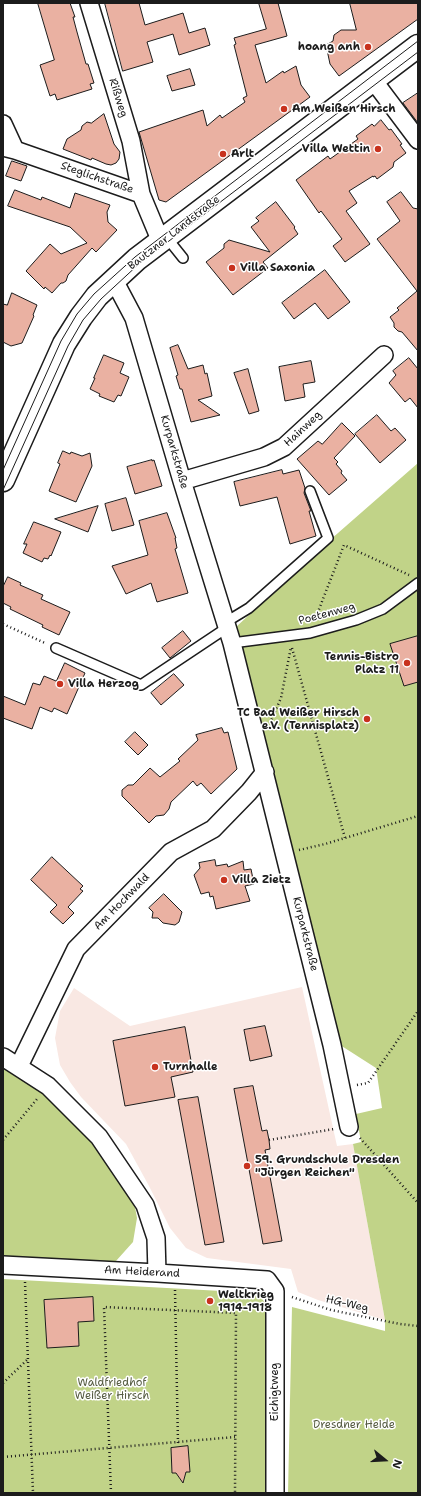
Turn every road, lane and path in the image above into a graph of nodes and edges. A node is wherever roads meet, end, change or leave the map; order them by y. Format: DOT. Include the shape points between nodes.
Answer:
graph roads {
  1 [pos="89,3"];
  2 [pos="418,46"];
  3 [pos="373,80"];
  4 [pos="3,124"];
  5 [pos="418,140"];
  6 [pos="9,148"];
  7 [pos="141,194"];
  8 [pos="164,240"];
  9 [pos="183,258"];
  10 [pos="113,281"];
  11 [pos="384,355"];
  12 [pos="3,480"];
  13 [pos="182,481"];
  14 [pos="310,491"];
  15 [pos="415,580"];
  16 [pos="3,624"];
  17 [pos="227,624"];
  18 [pos="310,633"];
  19 [pos="232,643"];
  20 [pos="56,648"];
  21 [pos="260,750"];
  22 [pos="265,772"];
  23 [pos="418,816"];
  24 [pos="345,838"];
  25 [pos="285,853"];
  26 [pos="418,1011"];
  27 [pos="3,1056"];
  28 [pos="19,1066"];
  29 [pos="48,1086"];
  30 [pos="341,1088"];
  31 [pos="349,1127"];
  32 [pos="318,1132"];
  33 [pos="3,1140"];
  34 [pos="269,1140"];
  35 [pos="418,1203"];
  36 [pos="3,1264"];
  37 [pos="24,1266"];
  38 [pos="158,1273"];
  39 [pos="175,1274"];
  40 [pos="275,1291"];
  41 [pos="176,1310"];
  42 [pos="418,1326"];
  43 [pos="28,1359"];
  44 [pos="3,1383"];
  45 [pos="235,1437"];
  46 [pos="178,1443"];
  47 [pos="109,1448"];
  48 [pos="31,1454"];
  49 [pos="3,1457"];
  50 [pos="33,1493"];
  51 [pos="111,1493"];
  52 [pos="235,1493"];
  53 [pos="275,1493"];
  1 -- 7 [label="street, Rißweg" via="131,141"];
  2 -- 3 [label="main road, Bautzner Landstraße"];
  3 -- 5 [label="street"];
  3 -- 8 [label="main road, Bautzner Landstraße"];
  4 -- 6 [label="street"];
  6 -- 7 [label="street, Steglichstraße"];
  7 -- 8 [label="street, Steglichstraße"];
  8 -- 9 [label="lane"];
  8 -- 10 [label="main road, Bautzner Landstraße"];
  10 -- 12 [label="main road, Bautzner Landstraße" via="80,317 64,344"];
  10 -- 13 [label="street, Kurparkstraße" via="134,318"];
  11 -- 13 [label="street, Hainweg" via="284,447 264,457"];
  13 -- 17 [label="street, Kurparkstraße"];
  14 -- 17 [label="lane" via="328,538 249,608"];
  15 -- 18 [label="lane, Poetenweg" via="384,609"];
  15 -- 18 [label="path" via="344,545"];
  16 -- 20 [label="path"];
  17 -- 19 [label="street, Kurparkstraße"];
  17 -- 20 [label="lane" via="141,685"];
  18 -- 19 [label="lane, Poetenweg"];
  19 -- 21 [label="street, Kurparkstraße"];
  21 -- 22 [label="street, Kurparkstraße"];
  21 -- 24 [label="path" via="280,698 291,645"];
  22 -- 25 [label="street, Kurparkstraße"];
  22 -- 28 [label="street, Am Hochwald" via="213,829 171,852 76,949"];
  23 -- 24 [label="path"];
  24 -- 25 [label="path"];
  25 -- 30 [label="street, Kurparkstraße"];
  26 -- 30 [label="path" via="368,1083"];
  27 -- 28 [label="street"];
  28 -- 29 [label="street"];
  29 -- 33 [label="path"];
  29 -- 38 [label="street" via="99,1137 145,1205 156,1238"];
  30 -- 31 [label="street, Kurparkstraße"];
  31 -- 35 [label="path"];
  32 -- 34 [label="path"];
  36 -- 37 [label="street, Am Heiderand"];
  37 -- 38 [label="street, Am Heiderand"];
  37 -- 43 [label="path"];
  38 -- 39 [label="street, Am Heiderand"];
  39 -- 40 [label="street, Am Heiderand" via="267,1280"];
  39 -- 41 [label="path"];
  40 -- 42 [label="path, HG-Weg" via="331,1310"];
  40 -- 53 [label="street, Eichigtweg"];
  41 -- 45 [label="path" via="236,1312"];
  41 -- 46 [label="path"];
  41 -- 47 [label="path" via="104,1306"];
  43 -- 44 [label="path"];
  43 -- 48 [label="path"];
  45 -- 46 [label="path"];
  45 -- 52 [label="path"];
  46 -- 47 [label="path"];
  47 -- 48 [label="path"];
  47 -- 51 [label="path"];
  48 -- 49 [label="path"];
  48 -- 50 [label="path"];
}
